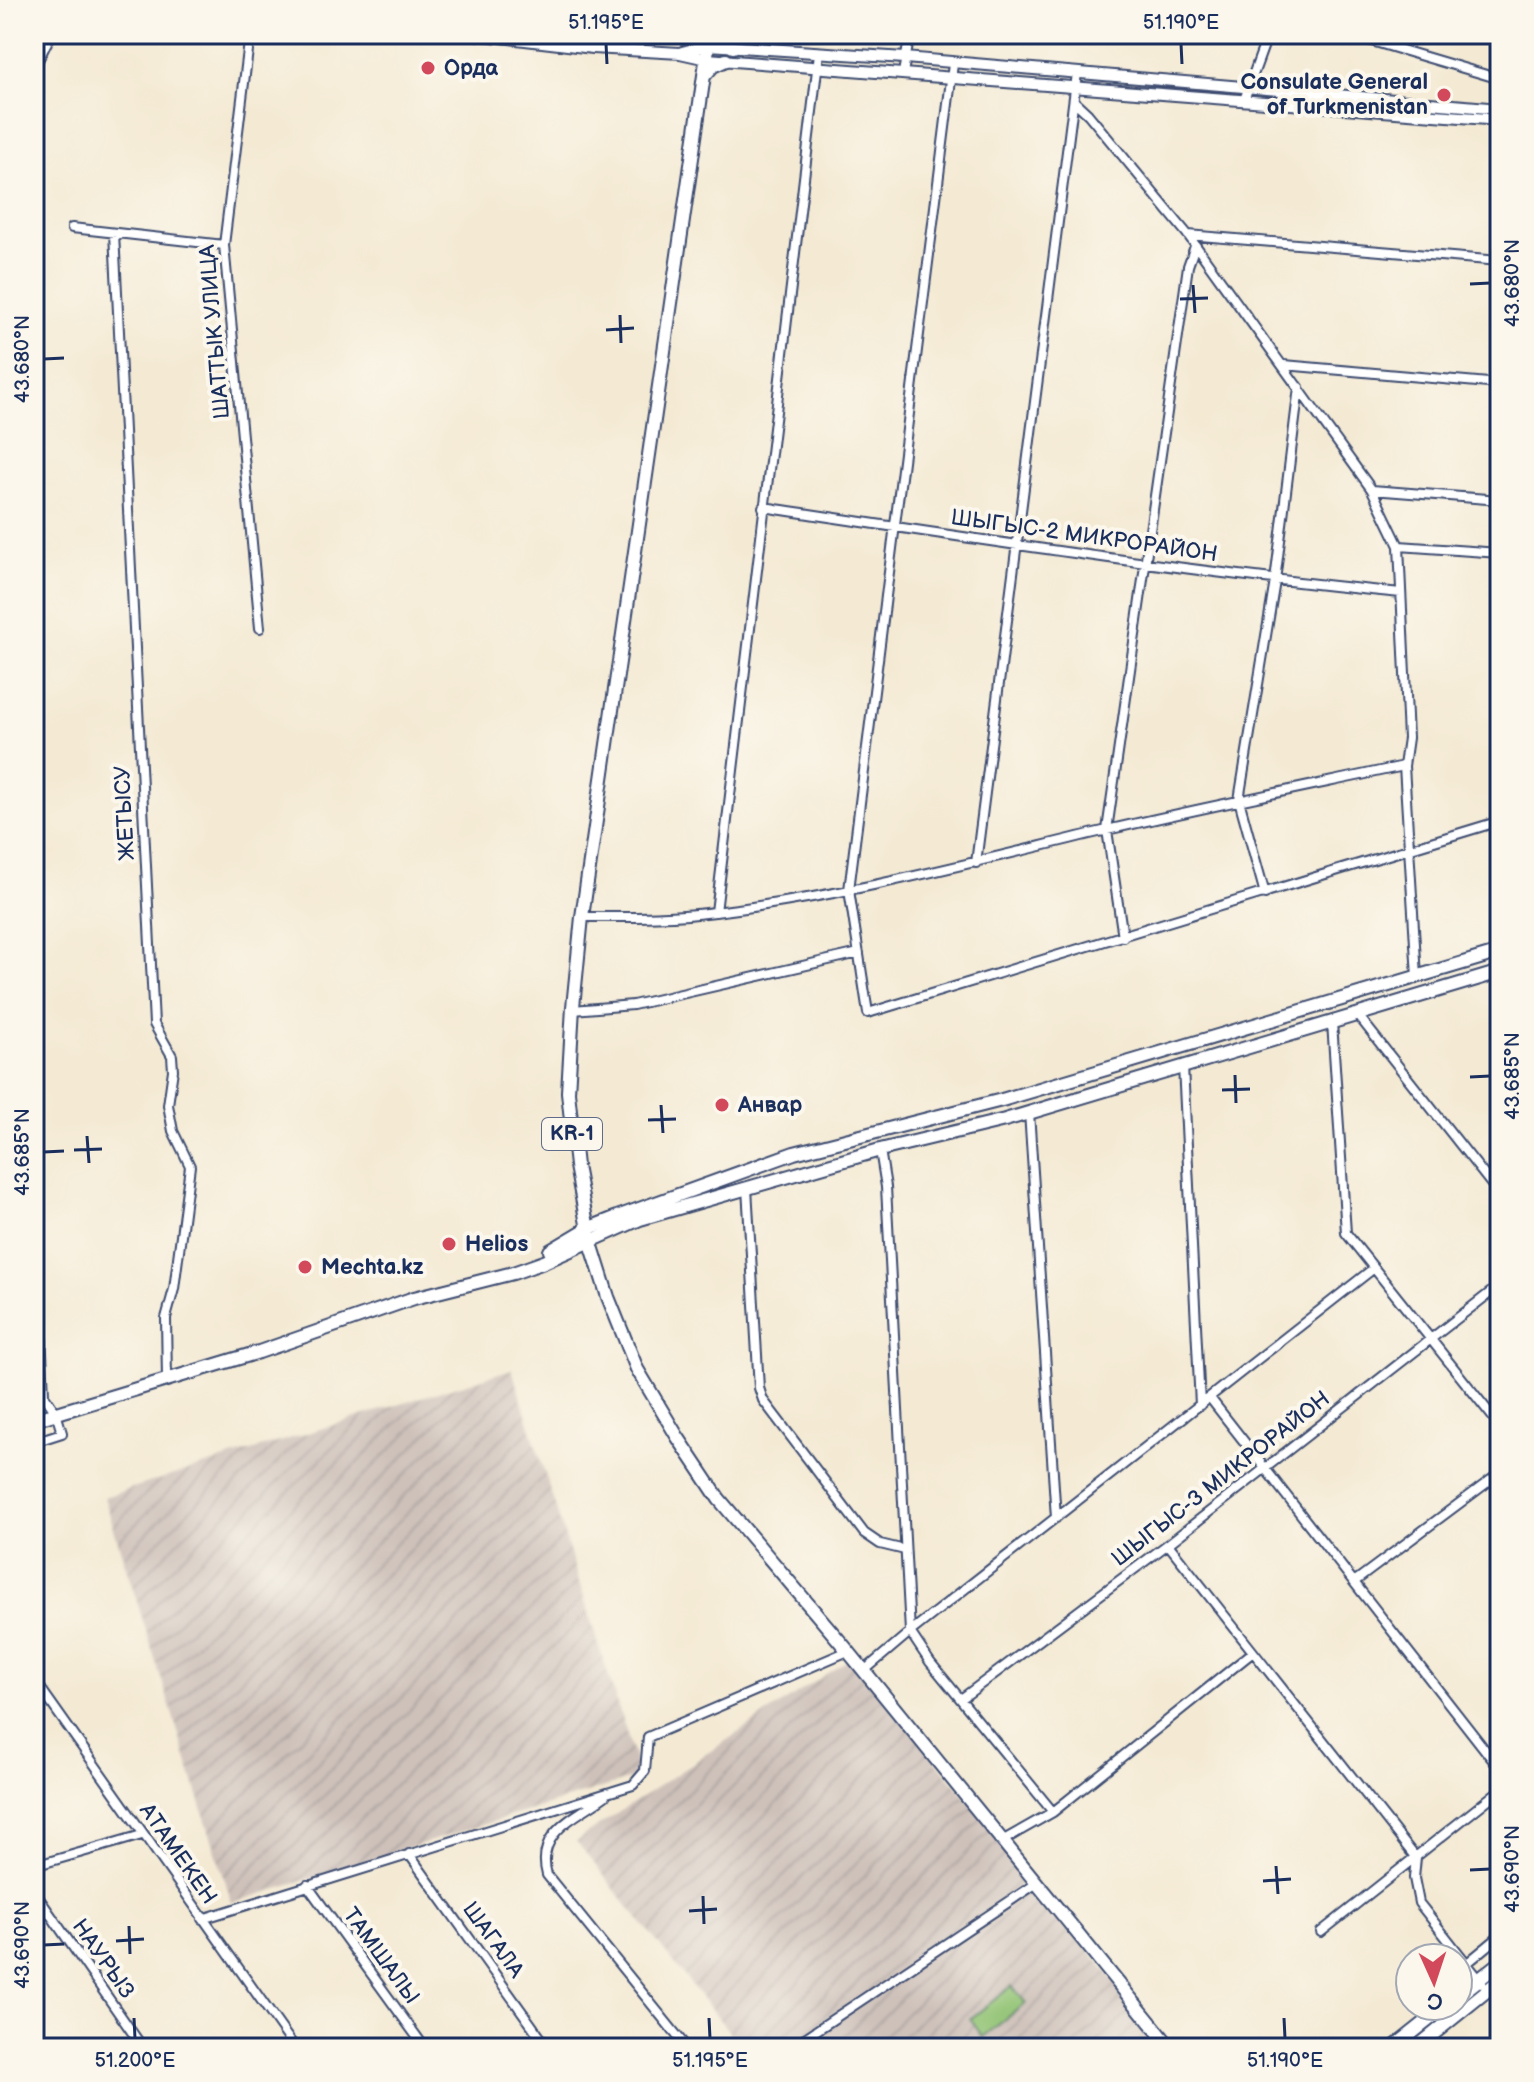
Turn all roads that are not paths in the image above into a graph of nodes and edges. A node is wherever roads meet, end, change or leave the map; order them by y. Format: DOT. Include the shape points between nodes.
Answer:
graph roads {
  1 [pos="50,34"];
  2 [pos="250,34"];
  3 [pos="474,34"];
  4 [pos="910,34"];
  5 [pos="1268,34"];
  6 [pos="1348,34"];
  7 [pos="711,38"];
  8 [pos="733,47"];
  9 [pos="680,53"];
  10 [pos="819,53"];
  11 [pos="905,58"];
  12 [pos="707,59"];
  13 [pos="726,60"];
  14 [pos="953,64"];
  15 [pos="34,66"];
  16 [pos="818,66"];
  17 [pos="903,73"];
  18 [pos="1077,73"];
  19 [pos="705,75"];
  20 [pos="951,77"];
  21 [pos="1500,79"];
  22 [pos="1076,86"];
  23 [pos="1249,88"];
  24 [pos="1244,100"];
  25 [pos="1074,101"];
  26 [pos="1500,109"];
  27 [pos="1500,120"];
  28 [pos="72,228"];
  29 [pos="114,233"];
  30 [pos="1188,235"];
  31 [pos="224,245"];
  32 [pos="1195,246"];
  33 [pos="1500,261"];
  34 [pos="1284,365"];
  35 [pos="1500,384"];
  36 [pos="1299,386"];
  37 [pos="1372,490"];
  38 [pos="1500,500"];
  39 [pos="763,507"];
  40 [pos="893,527"];
  41 [pos="1014,546"];
  42 [pos="1399,546"];
  43 [pos="1500,553"];
  44 [pos="1145,562"];
  45 [pos="1275,581"];
  46 [pos="1401,593"];
  47 [pos="260,628"];
  48 [pos="1404,766"];
  49 [pos="1239,800"];
  50 [pos="1500,821"];
  51 [pos="1107,830"];
  52 [pos="1411,850"];
  53 [pos="976,863"];
  54 [pos="849,890"];
  55 [pos="1265,894"];
  56 [pos="716,912"];
  57 [pos="582,917"];
  58 [pos="1123,937"];
  59 [pos="1500,952"];
  60 [pos="859,953"];
  61 [pos="1500,972"];
  62 [pos="1417,977"];
  63 [pos="573,1010"];
  64 [pos="1357,1014"];
  65 [pos="1332,1022"];
  66 [pos="1183,1066"];
  67 [pos="1002,1100"];
  68 [pos="1029,1112"];
  69 [pos="1005,1120"];
  70 [pos="880,1150"];
  71 [pos="34,1180"];
  72 [pos="747,1188"];
  73 [pos="1500,1195"];
  74 [pos="589,1235"];
  75 [pos="1374,1268"];
  76 [pos="1500,1285"];
  77 [pos="1431,1339"];
  78 [pos="167,1380"];
  79 [pos="44,1395"];
  80 [pos="1210,1398"];
  81 [pos="34,1400"];
  82 [pos="1200,1405"];
  83 [pos="56,1413"];
  84 [pos="34,1420"];
  85 [pos="1500,1426"];
  86 [pos="34,1442"];
  87 [pos="1265,1468"];
  88 [pos="1500,1473"];
  89 [pos="1056,1518"];
  90 [pos="1168,1544"];
  91 [pos="905,1550"];
  92 [pos="1354,1582"];
  93 [pos="910,1632"];
  94 [pos="848,1651"];
  95 [pos="1253,1652"];
  96 [pos="864,1671"];
  97 [pos="34,1679"];
  98 [pos="961,1699"];
  99 [pos="1500,1769"];
  100 [pos="1500,1790"];
  101 [pos="611,1792"];
  102 [pos="1053,1812"];
  103 [pos="142,1835"];
  104 [pos="1002,1841"];
  105 [pos="409,1854"];
  106 [pos="1416,1858"];
  107 [pos="34,1866"];
  108 [pos="1037,1883"];
  109 [pos="307,1885"];
  110 [pos="34,1891"];
  111 [pos="202,1919"];
  112 [pos="1321,1932"];
  113 [pos="1500,1936"];
  114 [pos="1449,1942"];
  115 [pos="1474,1957"];
  116 [pos="1500,1963"];
  117 [pos="1474,1974"];
  118 [pos="1500,1980"];
  119 [pos="1483,1985"];
  120 [pos="1474,1989"];
  121 [pos="1426,2022"];
  122 [pos="143,2048"];
  123 [pos="295,2048"];
  124 [pos="425,2048"];
  125 [pos="548,2048"];
  126 [pos="687,2048"];
  127 [pos="790,2048"];
  128 [pos="1171,2048"];
  129 [pos="1393,2048"];
  130 [pos="1416,2048"];
  1 -- 15 [label="street"];
  2 -- 31 [label="street, ШАТТЫК УЛИЦА"];
  3 -- 9 [label="street"];
  4 -- 11 [label="street"];
  5 -- 23 [label="street"];
  6 -- 21 [label="street"];
  7 -- 8 [label="main road"];
  7 -- 9 [label="street"];
  7 -- 12 [label="main road, KR-1"];
  8 -- 10 [label="street"];
  9 -- 12 [label="street"];
  10 -- 11 [label="street"];
  10 -- 16 [label="street"];
  11 -- 14 [label="street"];
  11 -- 17 [label="street"];
  12 -- 13 [label="street"];
  12 -- 19 [label="main road, KR-1"];
  13 -- 16 [label="street"];
  13 -- 19 [label="main road"];
  14 -- 18 [label="street"];
  14 -- 20 [label="street"];
  16 -- 17 [label="street"];
  16 -- 39 [label="street"];
  17 -- 20 [label="street"];
  18 -- 22 [label="street"];
  18 -- 23 [label="street"];
  19 -- 57 [label="main road, KR-1"];
  20 -- 22 [label="street"];
  20 -- 40 [label="street"];
  22 -- 24 [label="street"];
  22 -- 25 [label="street"];
  23 -- 24 [label="street"];
  23 -- 26 [label="street"];
  24 -- 27 [label="street"];
  25 -- 30 [label="street"];
  25 -- 41 [label="street"];
  28 -- 29 [label="street"];
  29 -- 31 [label="street"];
  29 -- 78 [label="street, ЖЕТЫСУ" via="154,1024 172,1056 168,1105 173,1131 190,1166 166,1318"];
  30 -- 32 [label="street"];
  30 -- 33 [label="street"];
  31 -- 47 [label="street, ШАТТЫК УЛИЦА"];
  32 -- 34 [label="street"];
  32 -- 44 [label="street"];
  34 -- 35 [label="street"];
  34 -- 36 [label="street"];
  36 -- 37 [label="street"];
  36 -- 45 [label="street"];
  37 -- 38 [label="street"];
  37 -- 42 [label="street"];
  39 -- 40 [label="street, ШЫГЫС-2 МИКРОРАЙОН"];
  39 -- 56 [label="street"];
  40 -- 41 [label="street, ШЫГЫС-2 МИКРОРАЙОН"];
  40 -- 54 [label="street"];
  41 -- 44 [label="street, ШЫГЫС-2 МИКРОРАЙОН"];
  41 -- 53 [label="street"];
  42 -- 43 [label="street"];
  42 -- 46 [label="street"];
  44 -- 45 [label="street, ШЫГЫС-2 МИКРОРАЙОН"];
  44 -- 51 [label="street"];
  45 -- 46 [label="street, ШЫГЫС-2 МИКРОРАЙОН"];
  45 -- 49 [label="street"];
  46 -- 48 [label="street" via="1408,738"];
  48 -- 49 [label="street"];
  48 -- 52 [label="street"];
  49 -- 51 [label="street"];
  49 -- 55 [label="street"];
  50 -- 52 [label="street"];
  51 -- 53 [label="street"];
  51 -- 58 [label="street"];
  52 -- 55 [label="street"];
  52 -- 62 [label="street"];
  53 -- 54 [label="street"];
  54 -- 56 [label="street"];
  54 -- 60 [label="street"];
  55 -- 58 [label="street"];
  56 -- 57 [label="street"];
  57 -- 63 [label="main road, KR-1"];
  58 -- 60 [label="street" via="868,1013"];
  59 -- 62 [label="main road"];
  60 -- 63 [label="street" via="633,1005"];
  61 -- 64 [label="main road"];
  62 -- 67 [label="main road"];
  63 -- 74 [label="main road, KR-1" via="569,1111"];
  64 -- 65 [label="main road"];
  64 -- 73 [label="street"];
  65 -- 66 [label="main road"];
  65 -- 75 [label="street" via="1346,1233"];
  66 -- 68 [label="main road"];
  66 -- 82 [label="street"];
  67 -- 69 [label="main road"];
  67 -- 74 [label="main road" via="794,1153"];
  68 -- 69 [label="main road"];
  68 -- 89 [label="street"];
  69 -- 70 [label="main road"];
  70 -- 72 [label="main road"];
  70 -- 91 [label="street"];
  71 -- 79 [label="street"];
  72 -- 74 [label="main road"];
  72 -- 91 [label="street" via="763,1400 864,1533 880,1544"];
  74 -- 78 [label="main road" via="544,1262 513,1273 414,1298"];
  74 -- 94 [label="main road, KR-1" via="637,1369 677,1436 719,1499"];
  75 -- 77 [label="street"];
  75 -- 80 [label="street"];
  76 -- 77 [label="street, ШЫГЫС-3 МИКРОРАЙОН"];
  77 -- 85 [label="street"];
  77 -- 87 [label="street, ШЫГЫС-3 МИКРОРАЙОН"];
  78 -- 83 [label="main road"];
  79 -- 81 [label="street"];
  79 -- 83 [label="street"];
  80 -- 82 [label="street"];
  80 -- 87 [label="street"];
  82 -- 89 [label="street"];
  83 -- 84 [label="main road"];
  83 -- 86 [label="street" via="62,1433"];
  87 -- 90 [label="street, ШЫГЫС-3 МИКРОРАЙОН"];
  87 -- 92 [label="street"];
  88 -- 92 [label="street"];
  89 -- 93 [label="street"];
  90 -- 95 [label="street"];
  90 -- 98 [label="street, ШЫГЫС-3 МИКРОРАЙОН"];
  91 -- 93 [label="street"];
  92 -- 99 [label="street"];
  93 -- 96 [label="street"];
  93 -- 98 [label="street"];
  94 -- 96 [label="main road, KR-1"];
  94 -- 101 [label="street" via="648,1737 648,1762 641,1779"];
  95 -- 102 [label="street"];
  95 -- 106 [label="street"];
  96 -- 104 [label="main road, KR-1"];
  97 -- 103 [label="street, АТАМЕКЕН"];
  98 -- 102 [label="street"];
  100 -- 106 [label="street"];
  101 -- 105 [label="street"];
  101 -- 126 [label="street" via="554,1832 545,1845 547,1875"];
  102 -- 104 [label="street"];
  103 -- 107 [label="street"];
  103 -- 111 [label="street, АТАМЕКЕН"];
  104 -- 108 [label="main road, KR-1"];
  105 -- 109 [label="street"];
  105 -- 125 [label="street, ШАГАЛА"];
  106 -- 112 [label="street"];
  106 -- 114 [label="street" via="1419,1903"];
  108 -- 127 [label="street"];
  108 -- 128 [label="main road, KR-1"];
  109 -- 111 [label="street"];
  109 -- 124 [label="street, ТАМШАЛЫ"];
  110 -- 122 [label="street, НАУРЫЗ"];
  111 -- 123 [label="street, АТАМЕКЕН"];
  113 -- 115 [label="street"];
  116 -- 119 [label="main road"];
  117 -- 119 [label="street"];
  118 -- 119 [label="main road"];
  119 -- 120 [label="main road"];
  119 -- 130 [label="main road"];
  121 -- 129 [label="main road"];
}
